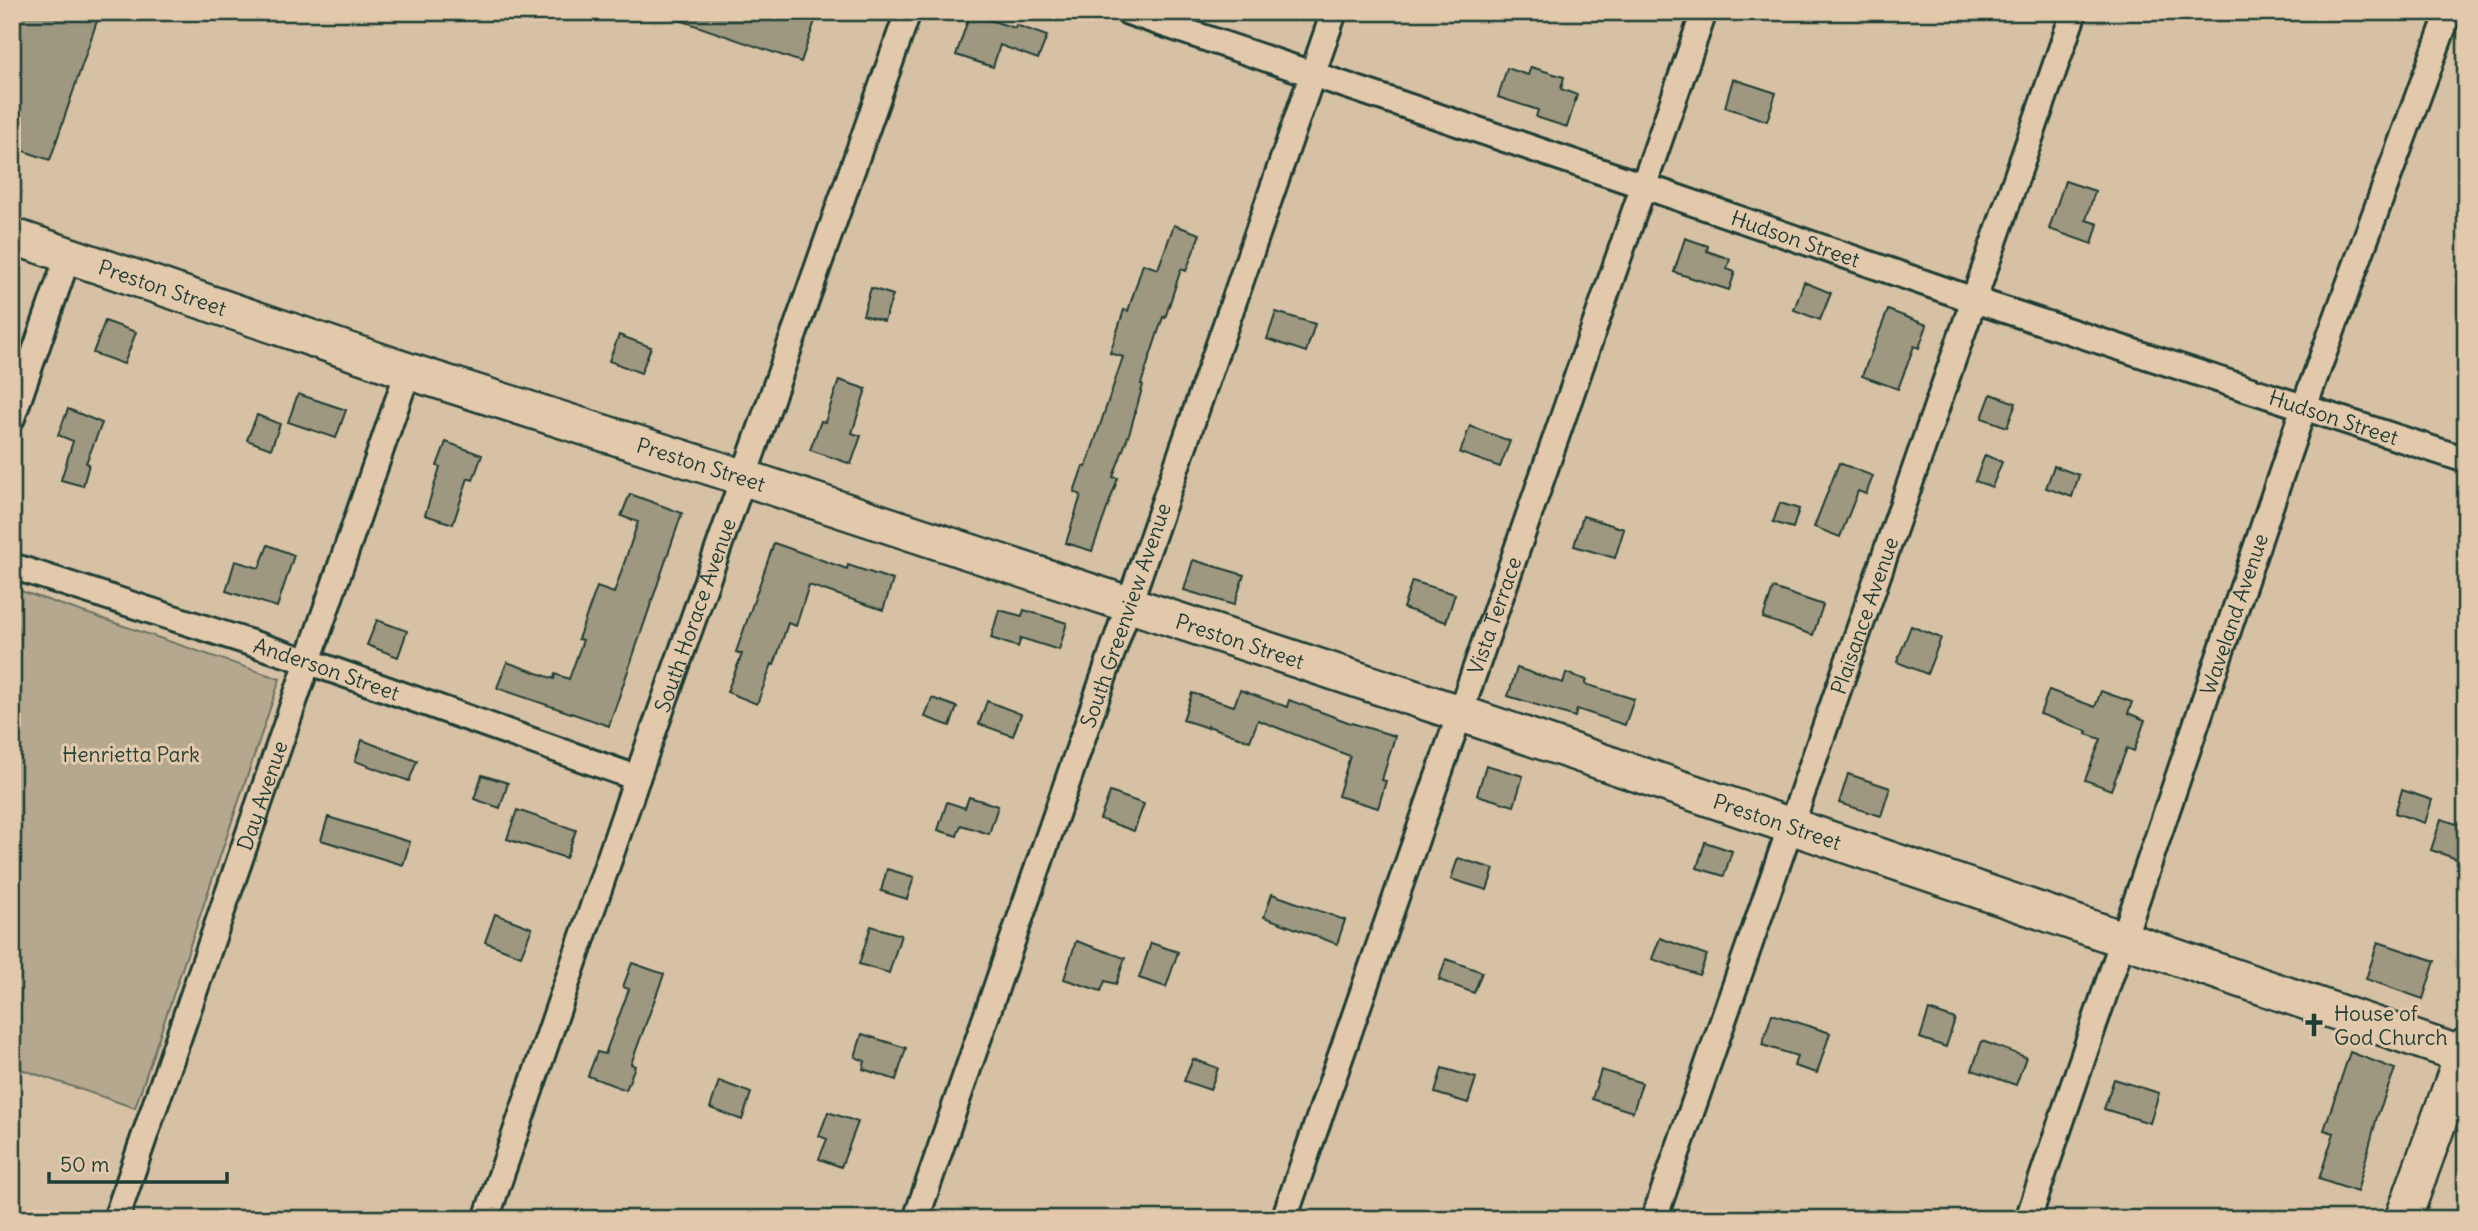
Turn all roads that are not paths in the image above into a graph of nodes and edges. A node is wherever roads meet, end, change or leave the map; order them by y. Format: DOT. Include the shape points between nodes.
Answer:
graph roads {
  1 [pos="908,12"];
  2 [pos="1128,12"];
  3 [pos="1334,12"];
  4 [pos="1704,12"];
  5 [pos="2074,12"];
  6 [pos="2449,12"];
  7 [pos="1312,74"];
  8 [pos="1644,186"];
  9 [pos="12,236"];
  10 [pos="68,256"];
  11 [pos="1974,300"];
  12 [pos="408,371"];
  13 [pos="2304,407"];
  14 [pos="12,418"];
  15 [pos="2466,460"];
  16 [pos="743,477"];
  17 [pos="12,566"];
  18 [pos="1129,606"];
  19 [pos="307,662"];
  20 [pos="1462,714"];
  21 [pos="637,778"];
  22 [pos="1792,825"];
  23 [pos="2124,941"];
  24 [pos="2465,1052"];
  25 [pos="116,1219"];
  26 [pos="486,1219"];
  27 [pos="916,1219"];
  28 [pos="1284,1219"];
  29 [pos="1654,1219"];
  30 [pos="2028,1219"];
  31 [pos="2403,1219"];
  1 -- 16 [label="street, South Horace Avenue"];
  2 -- 7 [label="street, Hudson Street"];
  3 -- 7 [label="street, South Greenview Avenue"];
  4 -- 8 [label="street, Vista Terrace"];
  5 -- 11 [label="street, Plaisance Avenue"];
  6 -- 13 [label="street, Waveland Avenue"];
  7 -- 8 [label="street, Hudson Street"];
  7 -- 18 [label="street, South Greenview Avenue"];
  8 -- 11 [label="street, Hudson Street"];
  8 -- 20 [label="street, Vista Terrace"];
  9 -- 10 [label="street, Preston Street"];
  10 -- 12 [label="street, Preston Street"];
  10 -- 14 [label="street"];
  11 -- 13 [label="street, Hudson Street"];
  11 -- 22 [label="street, Plaisance Avenue"];
  12 -- 16 [label="street, Preston Street"];
  12 -- 19 [label="street, Day Avenue"];
  13 -- 15 [label="street, Hudson Street"];
  13 -- 23 [label="street, Waveland Avenue"];
  16 -- 18 [label="street, Preston Street"];
  16 -- 21 [label="street, South Horace Avenue"];
  17 -- 19 [label="street, Anderson Street"];
  18 -- 20 [label="street, Preston Street"];
  18 -- 27 [label="street, South Greenview Avenue"];
  19 -- 21 [label="street, Anderson Street"];
  19 -- 25 [label="street, Day Avenue"];
  20 -- 22 [label="street, Preston Street"];
  20 -- 28 [label="street, Vista Terrace"];
  21 -- 26 [label="street, South Horace Avenue"];
  22 -- 23 [label="street, Preston Street"];
  22 -- 29 [label="street, Plaisance Avenue"];
  23 -- 24 [label="street, Preston Street"];
  23 -- 30 [label="street, Waveland Avenue"];
  24 -- 31 [label="street"];
}
